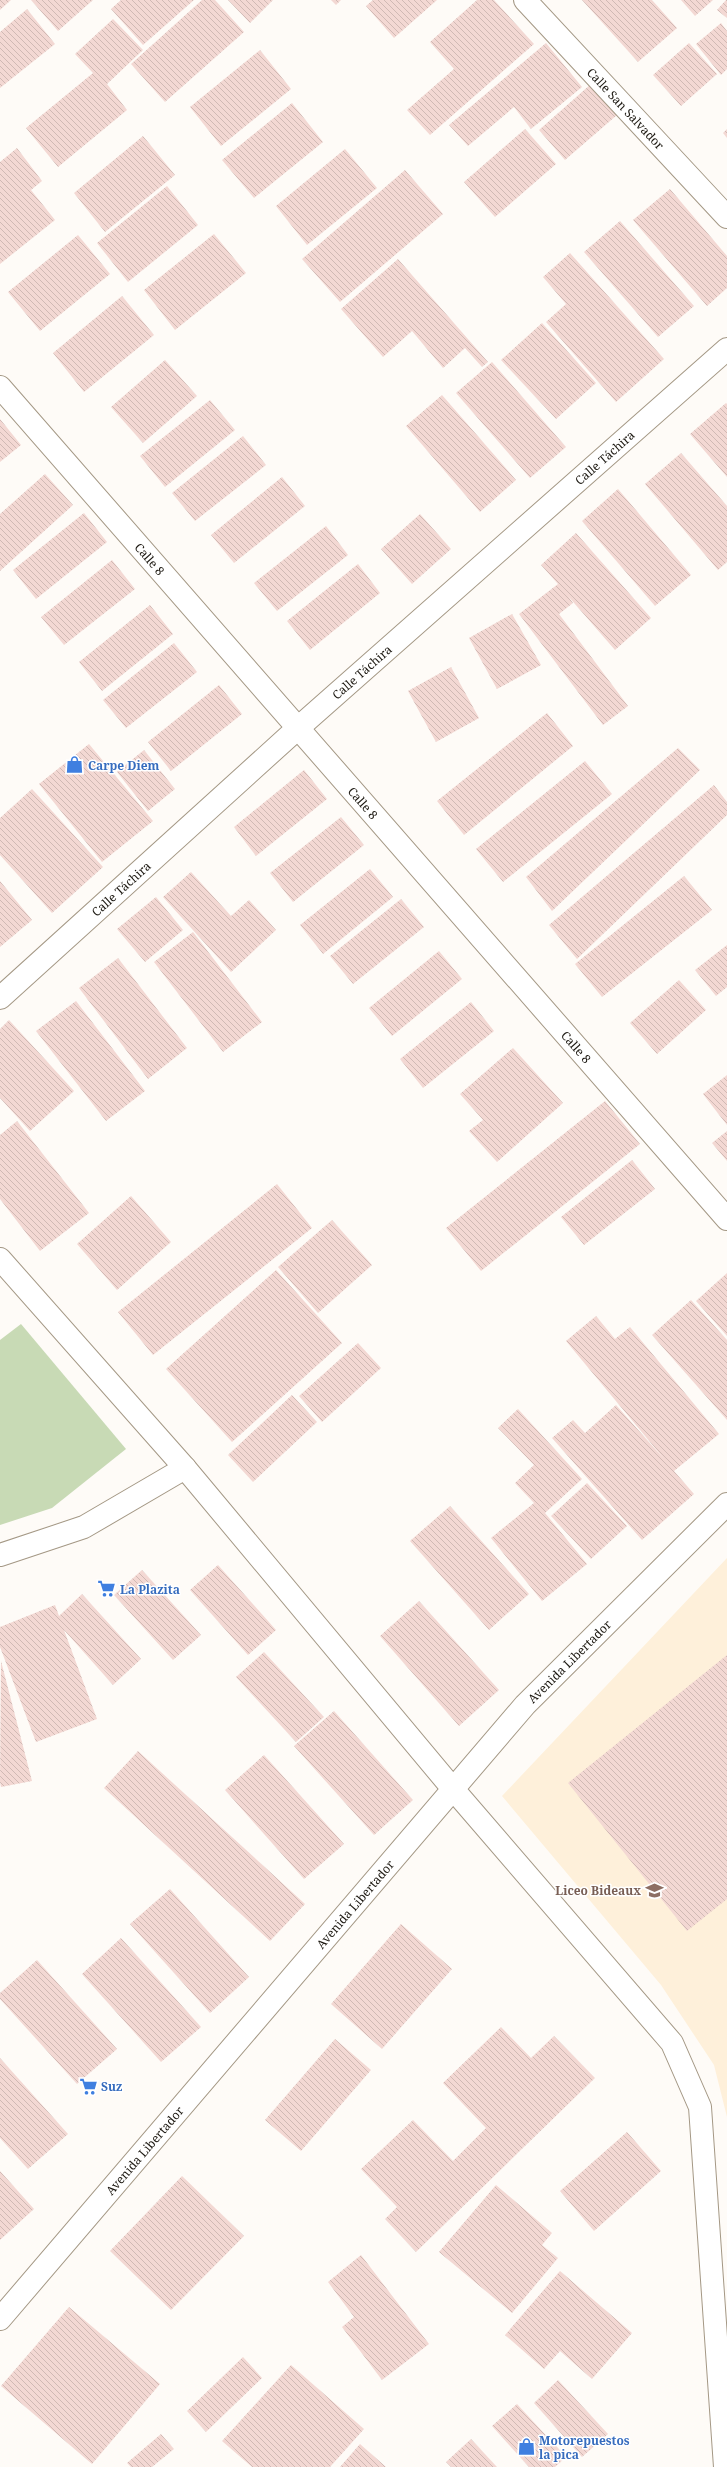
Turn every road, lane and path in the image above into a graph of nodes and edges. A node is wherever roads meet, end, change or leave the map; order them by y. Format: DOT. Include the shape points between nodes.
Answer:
graph roads {
  1 [pos="525,0"];
  2 [pos="727,217"];
  3 [pos="727,349"];
  4 [pos="0,387"];
  5 [pos="298,728"];
  6 [pos="0,998"];
  7 [pos="727,1219"];
  8 [pos="0,1259"];
  9 [pos="185,1468"];
  10 [pos="727,1504"];
  11 [pos="0,1555"];
  12 [pos="453,1789"];
  13 [pos="0,2319"];
  14 [pos="726,2467"];
  1 -- 2 [label="street, Calle San Salvador"];
  3 -- 5 [label="street, Calle Táchira"];
  4 -- 5 [label="street, Calle 8"];
  5 -- 6 [label="street, Calle Táchira"];
  5 -- 7 [label="street, Calle 8"];
  8 -- 9 [label="street"];
  9 -- 11 [label="street" via="84,1527"];
  9 -- 12 [label="street"];
  10 -- 12 [label="street, Avenida Libertador" via="525,1705"];
  12 -- 13 [label="street, Avenida Libertador"];
  12 -- 14 [label="street" via="672,2043 700,2107"];
}
